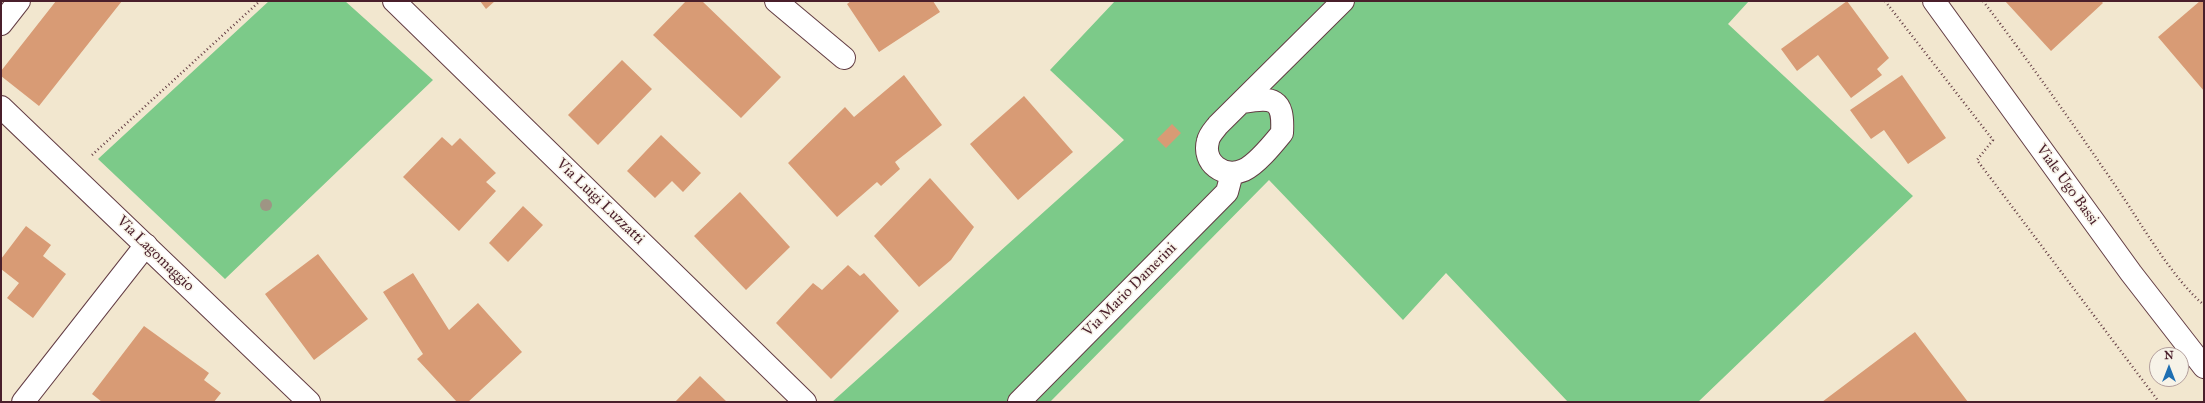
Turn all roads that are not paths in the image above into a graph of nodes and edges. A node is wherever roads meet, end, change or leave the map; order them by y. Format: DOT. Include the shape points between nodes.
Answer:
graph roads {
  1 [pos="19,1"];
  2 [pos="394,1"];
  3 [pos="776,1"];
  4 [pos="1344,1"];
  5 [pos="1934,1"];
  6 [pos="1,24"];
  7 [pos="844,58"];
  8 [pos="1243,102"];
  9 [pos="1,107"];
  10 [pos="1232,173"];
  11 [pos="146,245"];
  12 [pos="2204,367"];
  13 [pos="23,402"];
  14 [pos="309,402"];
  15 [pos="805,402"];
  16 [pos="1019,402"];
  1 -- 6 [label="street"];
  2 -- 15 [label="street, Via Luigi Luzzatti"];
  3 -- 7 [label="street"];
  4 -- 8 [label="street"];
  5 -- 12 [label="street, Viale Ugo Bassi" via="2131,273"];
  8 -- 10 [label="street" via="1218,125 1208,140 1210,163 1219,170"];
  8 -- 10 [label="street" via="1265,98 1275,102 1283,116 1282,133 1245,169"];
  9 -- 11 [label="street, Via Lagomaggio"];
  10 -- 16 [label="street, Via Mario Damerini" via="1228,192"];
  11 -- 13 [label="street"];
  11 -- 14 [label="street, Via Lagomaggio"];
}
